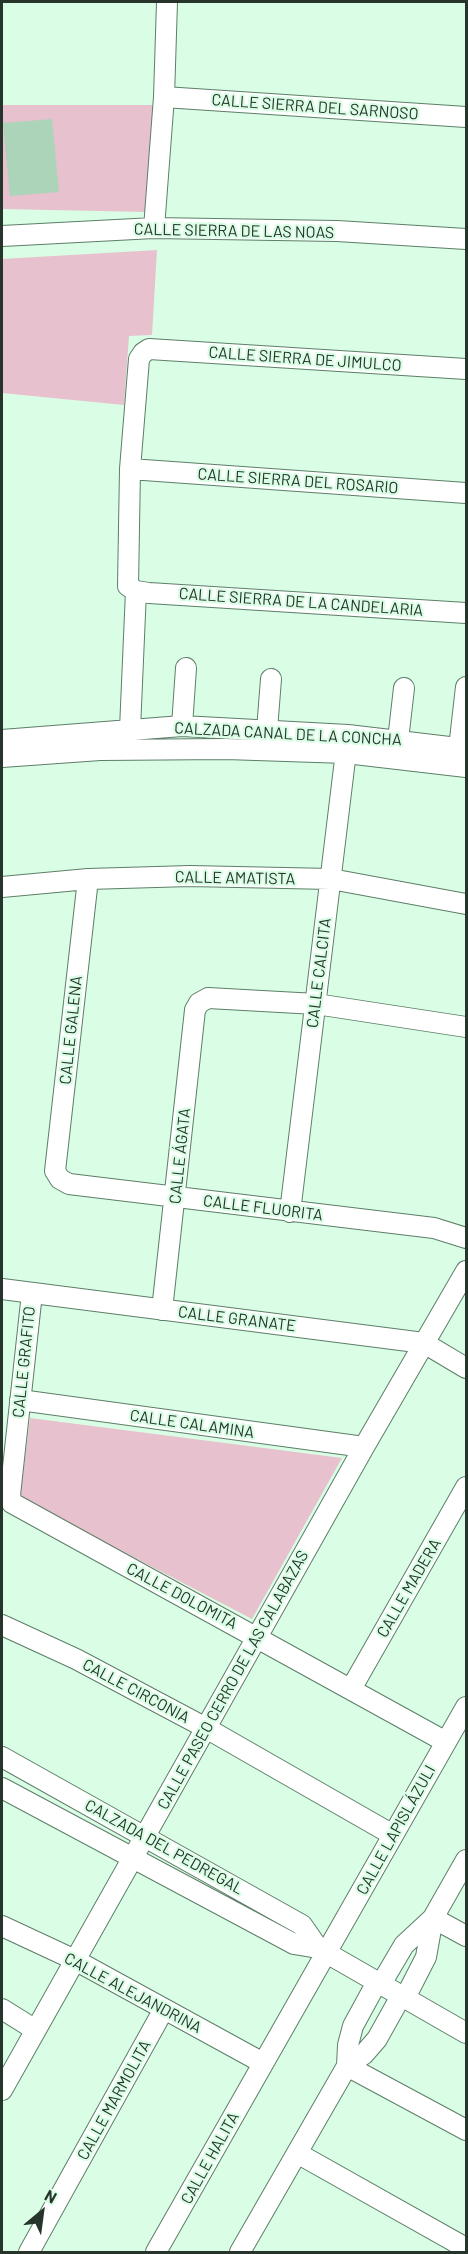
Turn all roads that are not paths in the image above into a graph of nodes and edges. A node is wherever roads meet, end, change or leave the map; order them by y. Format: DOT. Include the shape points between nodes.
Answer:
graph roads {
  1 [pos="167,2"];
  2 [pos="164,97"];
  3 [pos="466,117"];
  4 [pos="154,228"];
  5 [pos="2,236"];
  6 [pos="466,239"];
  7 [pos="466,369"];
  8 [pos="130,469"];
  9 [pos="466,493"];
  10 [pos="136,591"];
  11 [pos="466,613"];
  12 [pos="186,668"];
  13 [pos="271,679"];
  14 [pos="466,687"];
  15 [pos="404,688"];
  16 [pos="182,726"];
  17 [pos="130,729"];
  18 [pos="267,730"];
  19 [pos="2,740"];
  20 [pos="398,740"];
  21 [pos="347,744"];
  22 [pos="463,748"];
  23 [pos="2,757"];
  24 [pos="466,767"];
  25 [pos="88,879"];
  26 [pos="331,879"];
  27 [pos="2,887"];
  28 [pos="466,904"];
  29 [pos="316,1004"];
  30 [pos="466,1028"];
  31 [pos="60,1179"];
  32 [pos="175,1196"];
  33 [pos="290,1212"];
  34 [pos="466,1238"];
  35 [pos="466,1271"];
  36 [pos="2,1289"];
  37 [pos="32,1293"];
  38 [pos="162,1310"];
  39 [pos="424,1343"];
  40 [pos="466,1368"];
  41 [pos="20,1400"];
  42 [pos="364,1447"];
  43 [pos="466,1487"];
  44 [pos="12,1503"];
  45 [pos="2,1625"];
  46 [pos="257,1636"];
  47 [pos="351,1689"];
  48 [pos="466,1707"];
  49 [pos="206,1728"];
  50 [pos="446,1742"];
  51 [pos="2,1757"];
  52 [pos="2,1788"];
  53 [pos="393,1835"];
  54 [pos="145,1836"];
  55 [pos="133,1857"];
  56 [pos="466,1860"];
  57 [pos="433,1918"];
  58 [pos="2,1926"];
  59 [pos="466,1936"];
  60 [pos="322,1951"];
  61 [pos="75,1960"];
  62 [pos="379,1983"];
  63 [pos="403,1997"];
  64 [pos="2,2009"];
  65 [pos="164,2009"];
  66 [pos="34,2030"];
  67 [pos="466,2033"];
  68 [pos="263,2063"];
  69 [pos="348,2066"];
  70 [pos="2,2090"];
  71 [pos="466,2130"];
  72 [pos="297,2153"];
  73 [pos="466,2248"];
  74 [pos="245,2251"];
  75 [pos="29,2253"];
  76 [pos="156,2253"];
  1 -- 2 [label="street"];
  2 -- 3 [label="street, CALLE SIERRA DEL SARNOSO"];
  2 -- 4 [label="street"];
  4 -- 5 [label="street, CALLE SIERRA DE LAS NOAS"];
  4 -- 6 [label="street, CALLE SIERRA DE LAS NOAS" via="337,231"];
  7 -- 8 [label="street, CALLE SIERRA DE JIMULCO" via="149,349 139,359"];
  8 -- 9 [label="street, CALLE SIERRA DEL ROSARIO"];
  8 -- 10 [label="street" via="128,586"];
  10 -- 11 [label="street, CALLE SIERRA DE LA CANDELARIA"];
  10 -- 17 [label="street"];
  12 -- 16 [label="street"];
  13 -- 18 [label="street"];
  14 -- 22 [label="street"];
  15 -- 20 [label="street"];
  16 -- 17 [label="street, CALZADA CANAL DE LA CONCHA"];
  16 -- 18 [label="street, CALZADA CANAL DE LA CONCHA"];
  17 -- 19 [label="street, CALZADA CANAL DE LA CONCHA"];
  18 -- 21 [label="street, CALZADA CANAL DE LA CONCHA"];
  20 -- 21 [label="street, CALZADA CANAL DE LA CONCHA"];
  20 -- 22 [label="street, CALZADA CANAL DE LA CONCHA"];
  21 -- 23 [label="street, CALZADA CANAL DE LA CONCHA" via="100,750"];
  21 -- 24 [label="street, CALZADA CANAL DE LA CONCHA"];
  21 -- 26 [label="street, CALLE CALCITA"];
  25 -- 26 [label="street, CALLE AMATISTA"];
  25 -- 27 [label="street, CALLE AMATISTA"];
  25 -- 31 [label="street, CALLE GALENA" via="55,1171"];
  26 -- 28 [label="street, CALLE AMATISTA"];
  26 -- 29 [label="street, CALLE CALCITA"];
  29 -- 30 [label="street"];
  29 -- 32 [label="street, CALLE ÁGATA" via="208,998 199,1003 195,1010"];
  29 -- 33 [label="street, CALLE CALCITA"];
  31 -- 32 [label="street, CALLE FLUORITA" via="69,1184"];
  32 -- 33 [label="street, CALLE FLUORITA"];
  32 -- 38 [label="street, CALLE ÁGATA"];
  33 -- 34 [label="street, CALLE FLUORITA" via="434,1228"];
  35 -- 39 [label="street, CALLE PASEO CERRO DE LAS CALABAZAS"];
  36 -- 37 [label="street, CALLE GRANATE"];
  37 -- 38 [label="street, CALLE GRANATE"];
  37 -- 41 [label="street, CALLE GRAFITO"];
  38 -- 39 [label="street, CALLE GRANATE"];
  39 -- 40 [label="street, CALLE GRANATE"];
  39 -- 42 [label="street, CALLE PASEO CERRO DE LAS CALABAZAS"];
  41 -- 42 [label="street, CALLE CALAMINA"];
  41 -- 44 [label="street, CALLE GRAFITO"];
  42 -- 46 [label="street, CALLE PASEO CERRO DE LAS CALABAZAS"];
  43 -- 47 [label="street, CALLE MADERA"];
  44 -- 46 [label="street, CALLE DOLOMITA"];
  45 -- 49 [label="street, CALLE CIRCONIA" via="76,1659"];
  46 -- 47 [label="street, CALLE DOLOMITA"];
  46 -- 49 [label="street, CALLE PASEO CERRO DE LAS CALABAZAS"];
  47 -- 50 [label="street, CALLE DOLOMITA"];
  48 -- 50 [label="street, CALLE LAPISLÁZULI"];
  49 -- 53 [label="street, CALLE CIRCONIA"];
  49 -- 54 [label="street, CALLE PASEO CERRO DE LAS CALABAZAS"];
  50 -- 53 [label="street, CALLE LAPISLÁZULI"];
  51 -- 54 [label="street, CALZADA DEL PEDREGAL"];
  52 -- 55 [label="street, CALZADA DEL PEDREGAL"];
  53 -- 60 [label="street, CALLE LAPISLÁZULI"];
  54 -- 55 [label="street, CALLE PASEO CERRO DE LAS CALABAZAS"];
  54 -- 60 [label="street, CALZADA DEL PEDREGAL" via="302,1925"];
  55 -- 60 [label="street, CALZADA DEL PEDREGAL" via="294,1944"];
  55 -- 61 [label="street, CALLE PASEO CERRO DE LAS CALABAZAS"];
  56 -- 57 [label="street"];
  57 -- 59 [label="street"];
  57 -- 62 [label="street" via="404,1945"];
  57 -- 63 [label="street" via="426,1957"];
  58 -- 61 [label="street, CALLE ALEJANDRINA"];
  60 -- 62 [label="street, CALZADA DEL PEDREGAL"];
  60 -- 68 [label="street, CALLE LAPISLÁZULI"];
  61 -- 65 [label="street, CALLE ALEJANDRINA"];
  61 -- 66 [label="street, CALLE PASEO CERRO DE LAS CALABAZAS"];
  62 -- 63 [label="street, CALZADA DEL PEDREGAL"];
  62 -- 69 [label="street" via="353,2026"];
  63 -- 67 [label="street, CALZADA DEL PEDREGAL"];
  63 -- 69 [label="street" via="377,2039"];
  64 -- 66 [label="street"];
  65 -- 68 [label="street, CALLE ALEJANDRINA"];
  65 -- 75 [label="street, CALLE MARMOLITA"];
  66 -- 70 [label="street, CALLE PASEO CERRO DE LAS CALABAZAS"];
  68 -- 76 [label="street, CALLE HALITA"];
  69 -- 71 [label="street"];
  69 -- 72 [label="street"];
  72 -- 73 [label="street"];
  72 -- 74 [label="street"];
}
